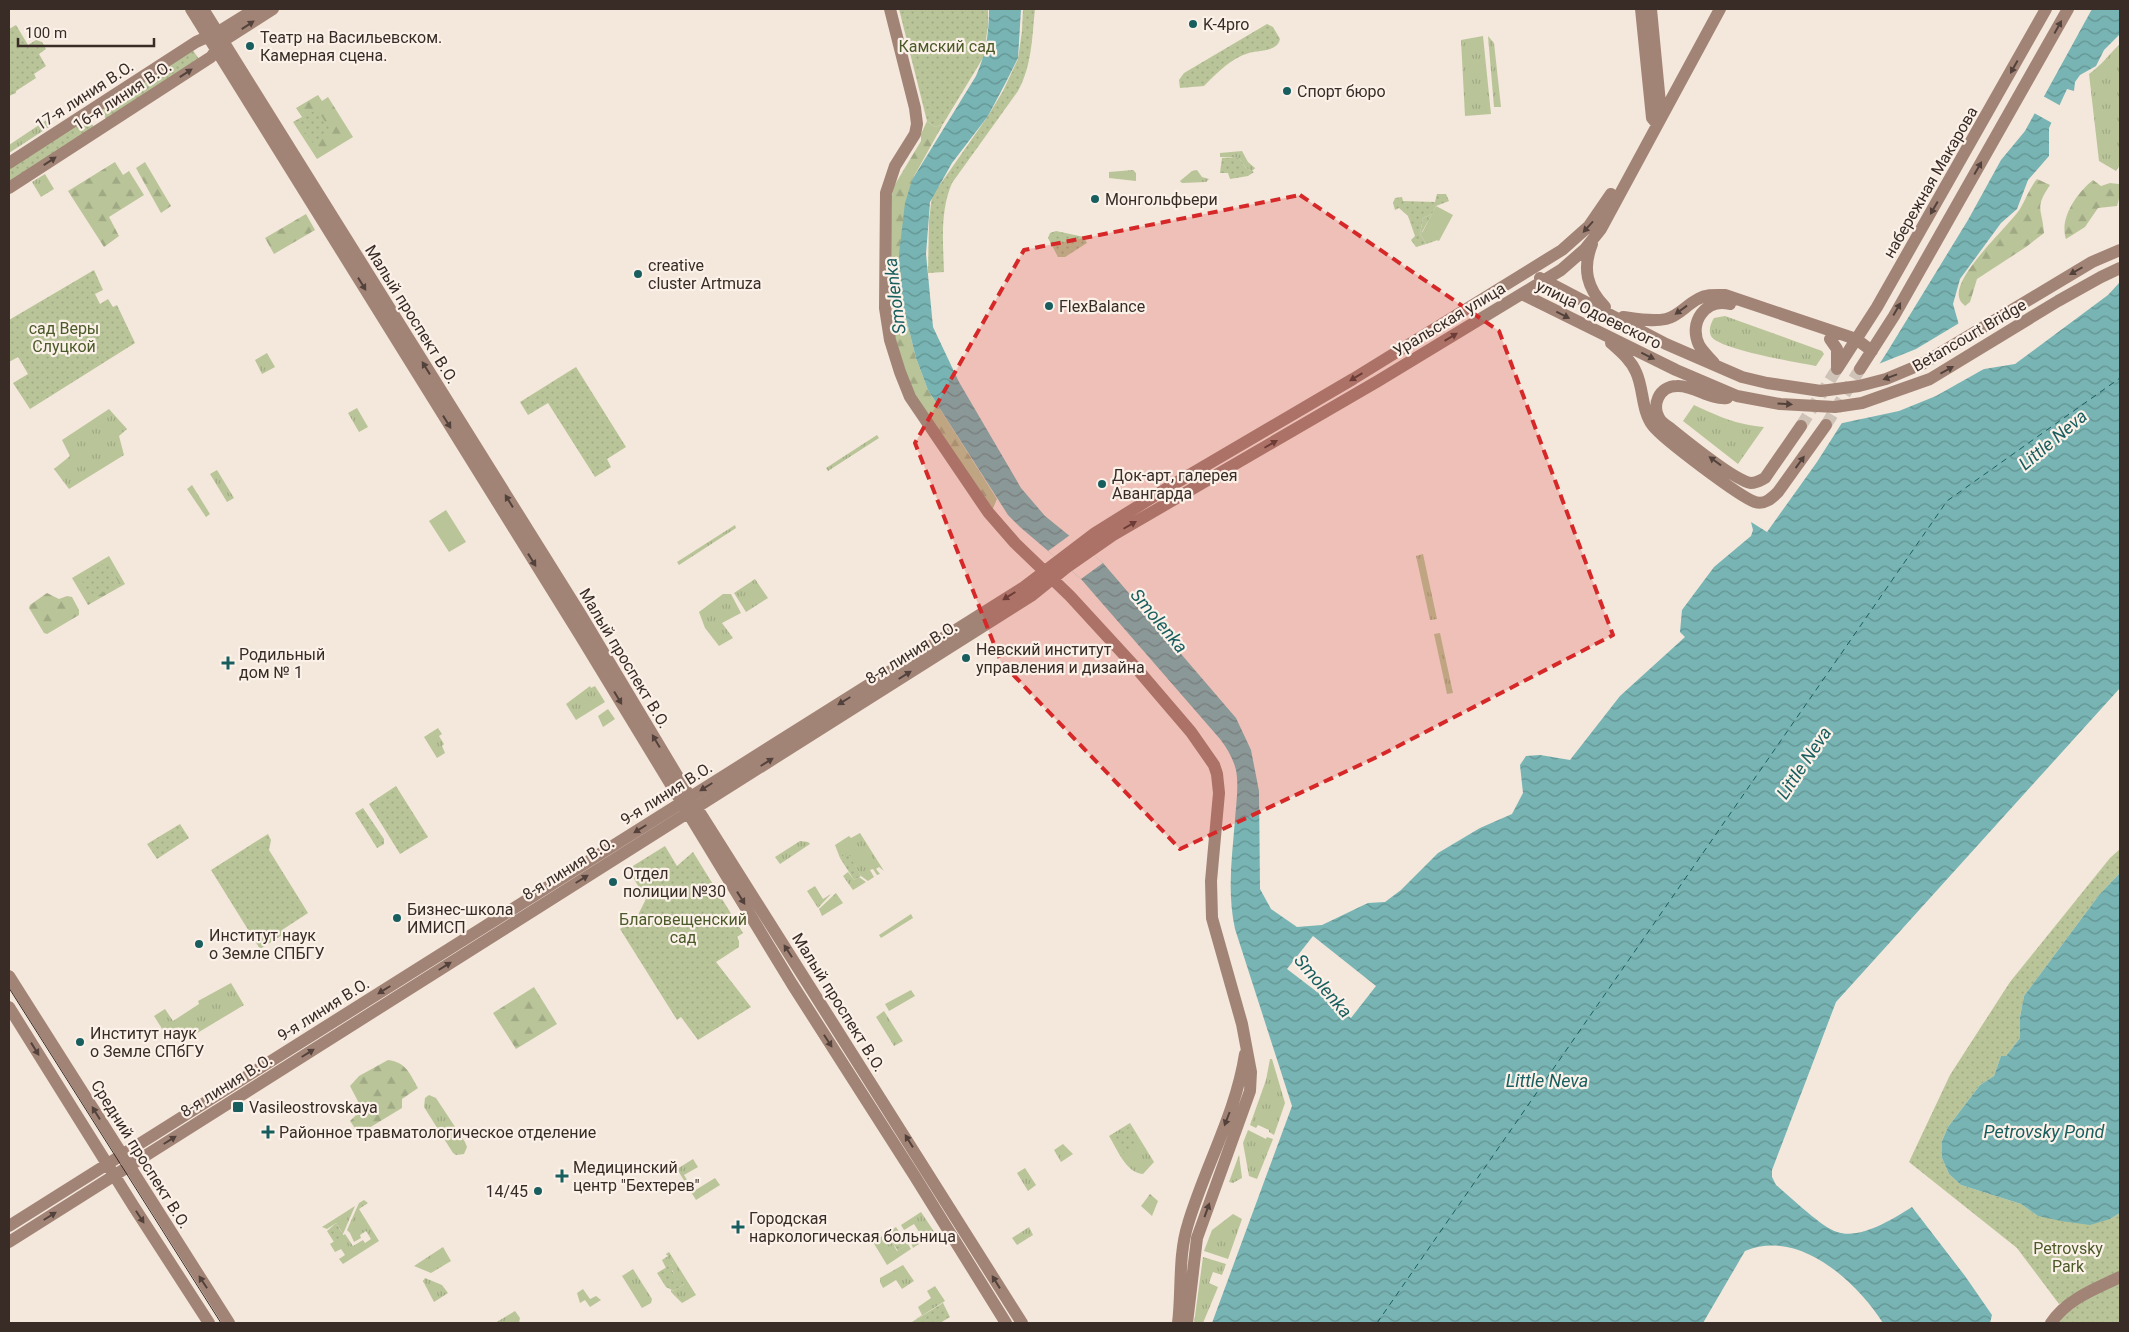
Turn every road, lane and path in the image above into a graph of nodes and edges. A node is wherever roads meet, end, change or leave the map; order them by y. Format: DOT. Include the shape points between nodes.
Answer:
graph roads {
  1 [pos="191,9"];
  2 [pos="203,9"];
  3 [pos="254,9"];
  4 [pos="273,9"];
  5 [pos="890,9"];
  6 [pos="1642,9"];
  7 [pos="1651,9"];
  8 [pos="1711,9"];
  9 [pos="1720,9"];
  10 [pos="2046,9"];
  11 [pos="2068,9"];
  12 [pos="216,39"];
  13 [pos="1658,73"];
  14 [pos="1675,75"];
  15 [pos="1660,103"];
  16 [pos="95,107"];
  17 [pos="1654,121"];
  18 [pos="106,125"];
  19 [pos="9,163"];
  20 [pos="9,188"];
  21 [pos="1596,236"];
  22 [pos="2120,250"];
  23 [pos="2120,268"];
  24 [pos="1526,272"];
  25 [pos="1545,280"];
  26 [pos="1522,294"];
  27 [pos="1614,315"];
  28 [pos="1604,336"];
  29 [pos="1830,339"];
  30 [pos="1854,343"];
  31 [pos="1872,351"];
  32 [pos="1718,367"];
  33 [pos="1860,369"];
  34 [pos="1742,377"];
  35 [pos="1737,396"];
  36 [pos="1826,425"];
  37 [pos="1801,426"];
  38 [pos="1085,548"];
  39 [pos="1048,575"];
  40 [pos="689,805"];
  41 [pos="9,976"];
  42 [pos="9,1007"];
  43 [pos="1246,1049"];
  44 [pos="122,1154"];
  45 [pos="107,1164"];
  46 [pos="129,1166"];
  47 [pos="114,1176"];
  48 [pos="9,1226"];
  49 [pos="9,1242"];
  50 [pos="2120,1277"];
  51 [pos="209,1323"];
  52 [pos="229,1323"];
  53 [pos="1006,1323"];
  54 [pos="1022,1323"];
  55 [pos="1178,1323"];
  56 [pos="1187,1323"];
  57 [pos="2051,1323"];
  1 -- 12 [label="main road, Малый проспект В.О."];
  2 -- 12 [label="main road, Малый проспект В.О."];
  3 -- 12 [label="main road, 17-я линия В.О."];
  12 -- 4 [label="main road, 16-я линия В.О., one-way"];
  5 -- 39 [label="main road" via="918,124 891,175 886,193 884,308 890,340 910,397 988,512 1015,544"];
  6 -- 17 [label="main road"];
  7 -- 13 [label="main road"];
  8 -- 14 [label="main road"];
  9 -- 17 [label="main road, Уральская улица"];
  10 -- 30 [label="main road, набережная Макарова, one-way"];
  31 -- 11 [label="main road, one-way"];
  12 -- 16 [label="main road, 17-я линия В.О." via="196,42"];
  18 -- 12 [label="main road, 16-я линия В.О., one-way" via="211,57"];
  12 -- 40 [label="main road, Малый проспект В.О." via="581,616"];
  13 -- 14 [label="main road" via="1665,78"];
  13 -- 15 [label="main road"];
  14 -- 15 [label="main road"];
  15 -- 17 [label="main road"];
  16 -- 18 [label="main road"];
  16 -- 19 [label="main road, 17-я линия В.О."];
  17 -- 21 [label="main road, Уральская улица"];
  17 -- 24 [label="main road, Уральская улица, one-way" via="1594,220 1569,245"];
  20 -- 18 [label="main road, 16-я линия В.О., one-way"];
  21 -- 25 [label="main road, Уральская улица" via="1573,260"];
  21 -- 27 [label="main road" via="1587,257 1586,276 1593,294"];
  22 -- 34 [label="main road, Betancourt Bridge, one-way" via="2092,262 1922,364 1886,379 1846,389 1821,391"];
  35 -- 23 [label="main road, Betancourt Bridge, one-way" via="1780,404 1835,407 1893,394 1930,379 2058,301"];
  24 -- 25 [label="main road, улица Одоевского"];
  24 -- 26 [label="main road, улица Одоевского"];
  24 -- 38 [label="main road, Уральская улица, one-way" via="1169,487"];
  25 -- 26 [label="main road, Уральская улица"];
  25 -- 27 [label="main road, улица Одоевского"];
  26 -- 28 [label="main road, улица Одоевского, one-way"];
  38 -- 26 [label="main road, Уральская улица, one-way" via="1113,535 1378,381"];
  30 -- 27 [label="main road, one-way" via="1725,294 1700,298 1666,319"];
  27 -- 32 [label="main road, улица Одоевского" via="1666,344"];
  28 -- 35 [label="main road, улица Одоевского, one-way"];
  28 -- 36 [label="main road, one-way" via="1636,370 1646,415 1660,433 1756,502 1772,498"];
  29 -- 30 [label="main road"];
  29 -- 30 [label="main road, набережная Макарова" via="1837,349 1837,369"];
  29 -- 32 [label="main road" via="1738,306 1722,302 1709,305 1698,317 1695,331 1699,346"];
  30 -- 31 [label="main road"];
  31 -- 33 [label="main road"];
  32 -- 34 [label="main road, улица Одоевского"];
  37 -- 35 [label="main road, one-way" via="1766,478 1750,483 1735,476 1670,428 1656,412 1660,393 1677,386 1720,398"];
  38 -- 39 [label="main road"];
  39 -- 40 [label="main road, 8-я линия В.О." via="1031,596"];
  39 -- 43 [label="main road" via="1138,670 1191,732 1218,774 1211,881 1212,918 1235,996"];
  40 -- 44 [label="main road, 9-я линия В.О., one-way"];
  46 -- 40 [label="main road, 8-я линия В.О., one-way"];
  40 -- 53 [label="main road, Малый проспект В.О., one-way" via="802,1000"];
  54 -- 40 [label="main road, Малый проспект В.О., one-way"];
  44 -- 41 [label="main road, Средний проспект В.О., one-way"];
  42 -- 45 [label="main road, Средний проспект В.О., one-way"];
  43 -- 55 [label="main road, one-way" via="1239,1086 1187,1225"];
  56 -- 43 [label="main road, one-way" via="1197,1238 1250,1091 1251,1072"];
  44 -- 45 [label="main road, 9-я линия В.О."];
  44 -- 46 [label="main road, Средний проспект В.О."];
  45 -- 47 [label="main road, Средний проспект В.О."];
  45 -- 48 [label="main road, 9-я линия В.О."];
  46 -- 47 [label="main road, 8-я линия В.О."];
  52 -- 46 [label="main road, Средний проспект В.О., one-way"];
  49 -- 47 [label="main road, 8-я линия В.О., one-way"];
  47 -- 51 [label="main road, Средний проспект В.О., one-way"];
  50 -- 57 [label="main road" via="2073,1301 2058,1312"];
}
